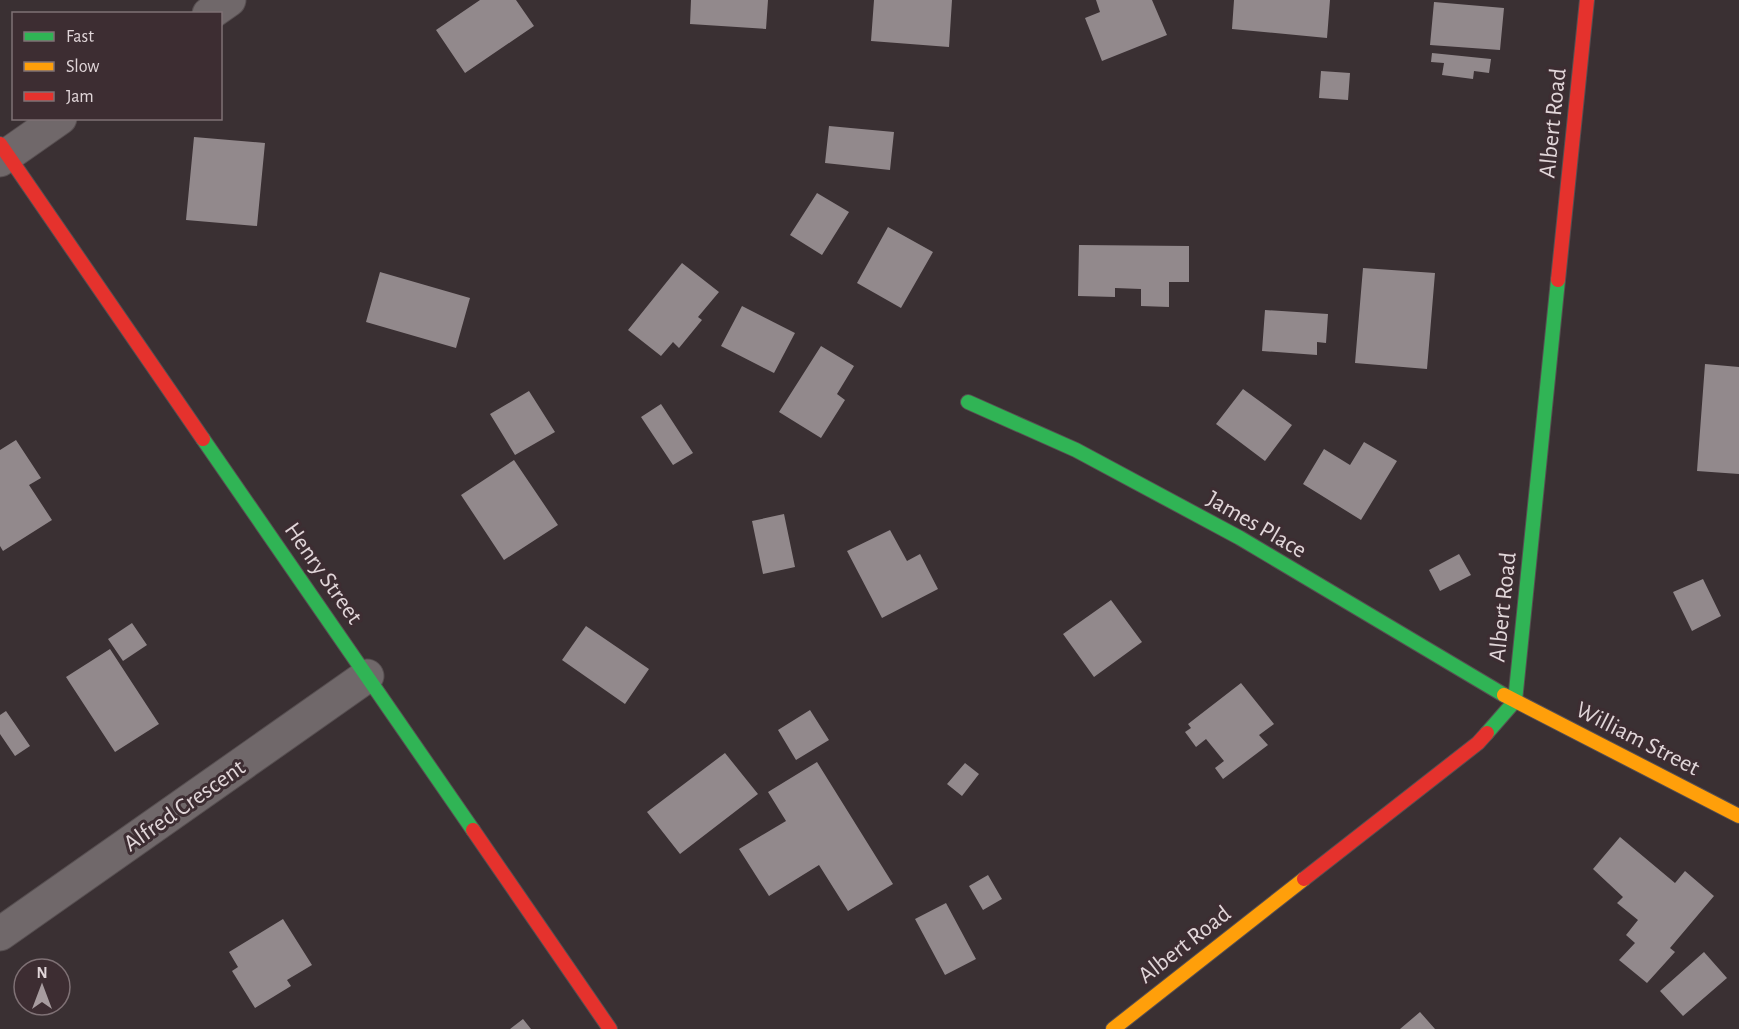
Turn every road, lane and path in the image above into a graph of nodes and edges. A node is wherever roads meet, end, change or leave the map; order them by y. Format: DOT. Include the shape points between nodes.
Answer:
graph roads {
  1 [pos="229,0"];
  2 [pos="1587,0"];
  3 [pos="212,12"];
  4 [pos="57,120"];
  5 [pos="3,153"];
  6 [pos="968,402"];
  7 [pos="367,676"];
  8 [pos="1515,701"];
  9 [pos="1739,816"];
  10 [pos="0,934"];
  11 [pos="610,1029"];
  12 [pos="1113,1029"];
  1 -- 3 [label="street"];
  2 -- 8 [label="street, Albert Road"];
  4 -- 5 [label="street"];
  5 -- 7 [label="street, Henry Street"];
  6 -- 8 [label="street, James Place" via="1076,450 1240,538"];
  7 -- 10 [label="street, Alfred Crescent"];
  7 -- 11 [label="street, Henry Street"];
  8 -- 9 [label="street, William Street"];
  8 -- 12 [label="street, Albert Road" via="1478,743"];
}
